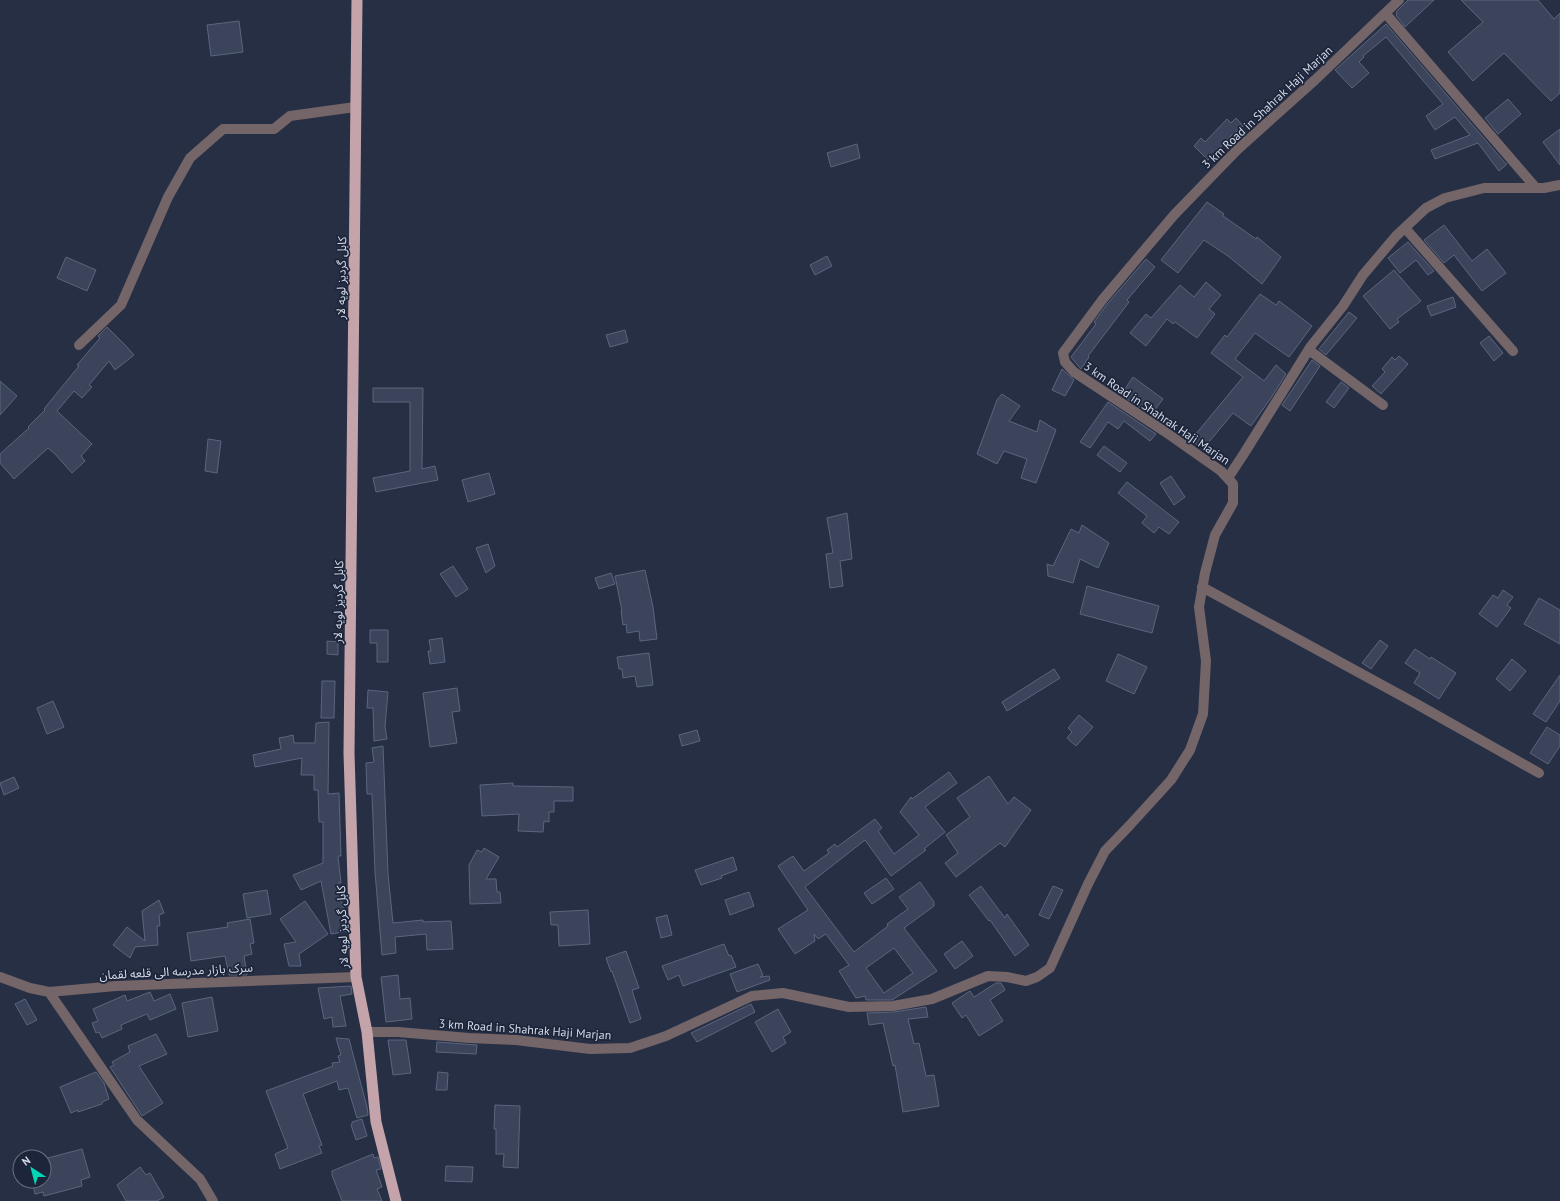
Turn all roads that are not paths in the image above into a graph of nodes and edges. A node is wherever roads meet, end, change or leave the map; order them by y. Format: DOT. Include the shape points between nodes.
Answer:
graph roads {
  1 [pos="357,0"];
  2 [pos="1399,0"];
  3 [pos="1386,14"];
  4 [pos="355,107"];
  5 [pos="1560,184"];
  6 [pos="1536,188"];
  7 [pos="1405,228"];
  8 [pos="80,345"];
  9 [pos="1309,350"];
  10 [pos="1513,351"];
  11 [pos="1383,405"];
  12 [pos="1228,478"];
  13 [pos="1202,587"];
  14 [pos="1539,773"];
  15 [pos="0,977"];
  16 [pos="356,977"];
  17 [pos="49,992"];
  18 [pos="367,1032"];
  19 [pos="213,1201"];
  20 [pos="396,1201"];
  1 -- 4 [label="highway, کابل گردیز لویه لار"];
  2 -- 3 [label="street, 3 km Road in Shahrak Haji Marjan"];
  3 -- 6 [label="street"];
  3 -- 12 [label="street, 3 km Road in Shahrak Haji Marjan" via="1237,150 1174,215 1103,299 1063,353 1074,372 1164,431"];
  4 -- 8 [label="street" via="290,116 274,129 223,129 190,158 182,171 121,305"];
  4 -- 16 [label="highway, کابل گردیز لویه لار" via="349,753"];
  5 -- 6 [label="street"];
  6 -- 7 [label="street" via="1484,188 1458,194 1426,208"];
  7 -- 9 [label="street" via="1363,275"];
  7 -- 10 [label="street"];
  9 -- 11 [label="street"];
  9 -- 12 [label="street"];
  12 -- 13 [label="street, 3 km Road in Shahrak Haji Marjan" via="1233,484 1233,503 1215,535"];
  13 -- 14 [label="street"];
  13 -- 18 [label="street, 3 km Road in Shahrak Haji Marjan" via="1199,607 1206,661 1203,714 1190,750 1171,780 1105,851 1050,968 1037,978 1026,981 988,976 932,999 878,1007 849,1007 783,993 752,996 666,1036 630,1048 590,1049 516,1040"];
  15 -- 17 [label="street, سرک بازار مدرسه الی قلعه لقمان"];
  16 -- 17 [label="street, سرک بازار مدرسه الی قلعه لقمان" via="116,986"];
  16 -- 18 [label="highway, کابل گردیز لویه لار"];
  17 -- 19 [label="street" via="137,1120 200,1179"];
  18 -- 20 [label="highway, کابل گردیز لویه لار" via="376,1122"];
}
